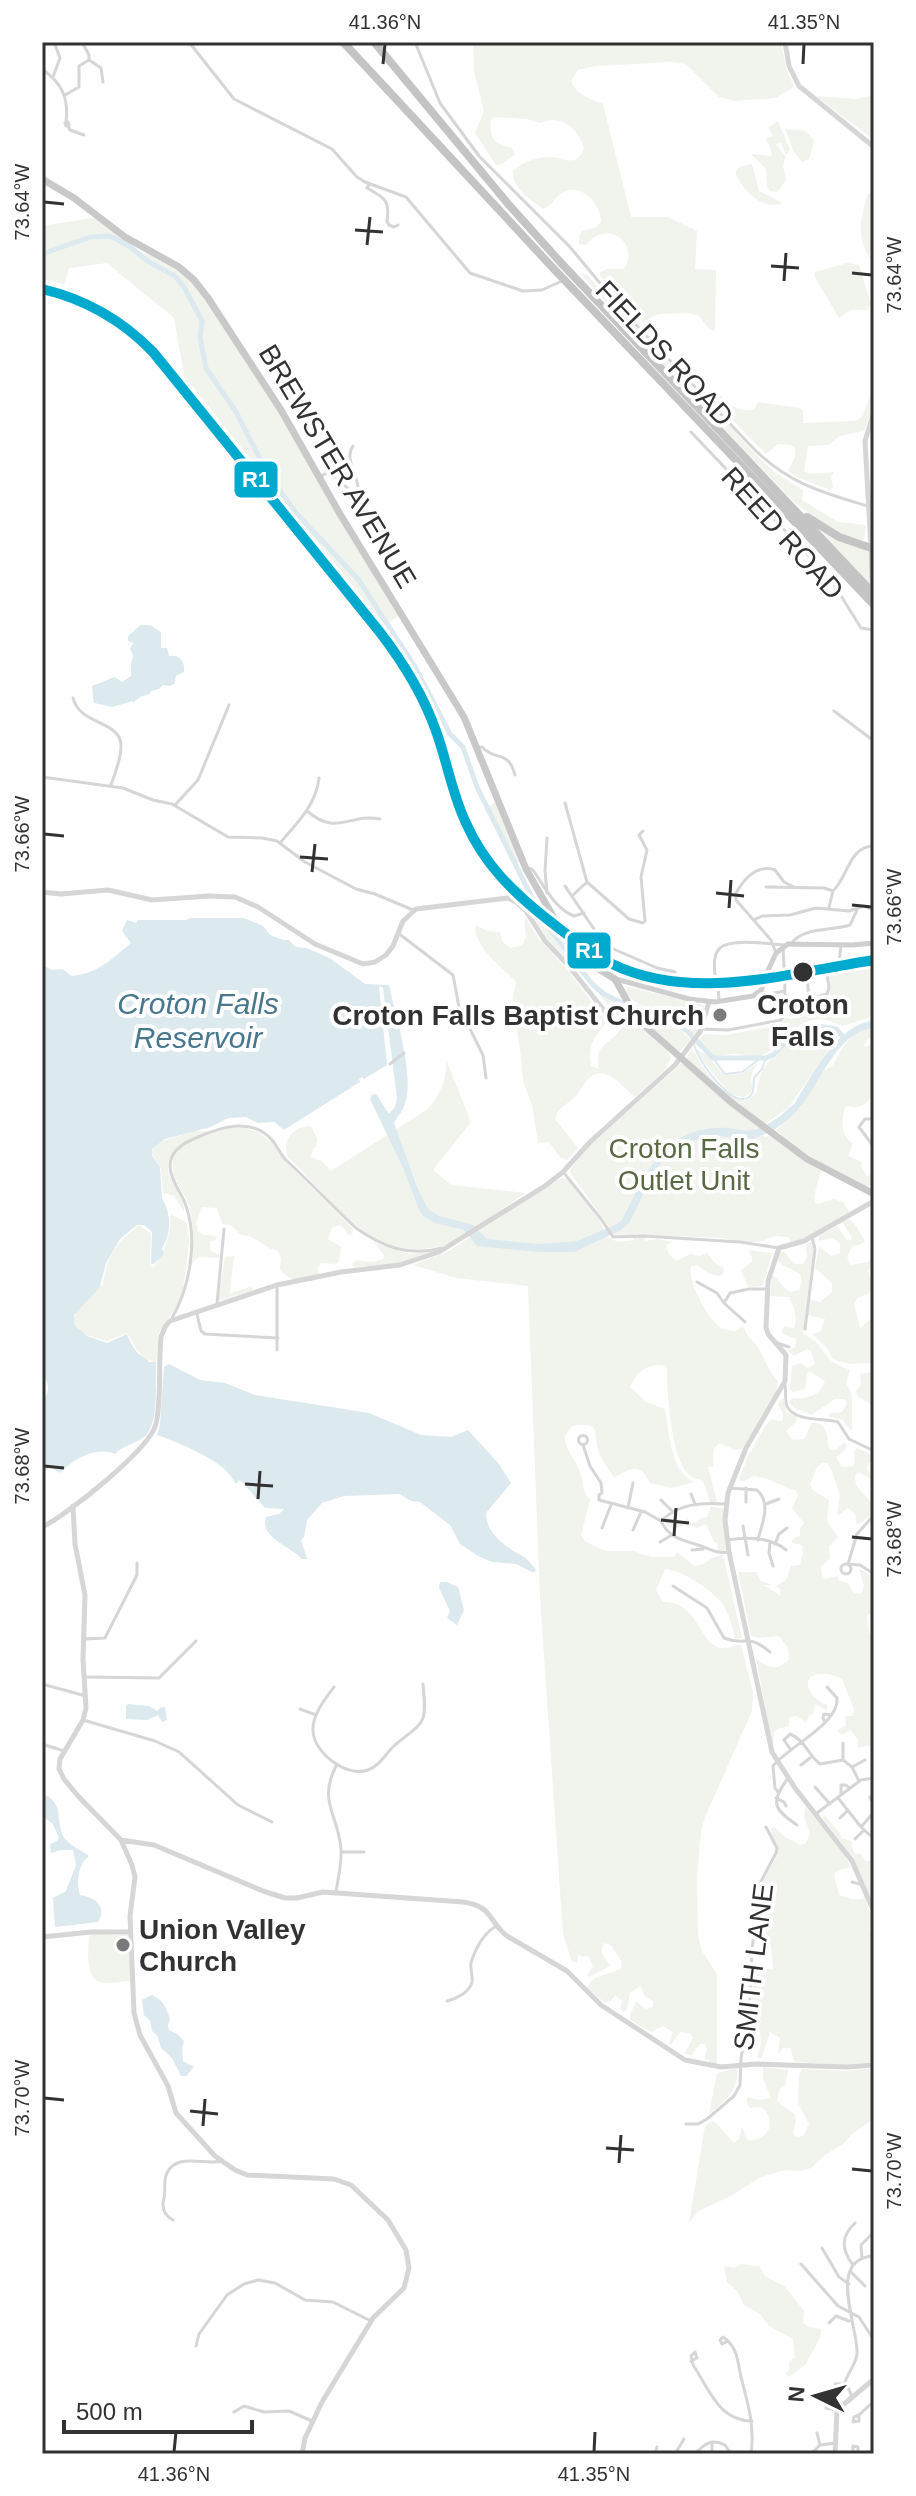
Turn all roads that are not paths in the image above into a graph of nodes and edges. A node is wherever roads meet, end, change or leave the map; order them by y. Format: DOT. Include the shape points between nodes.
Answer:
graph roads {
  1 [pos="54,42"];
  2 [pos="82,42"];
  3 [pos="189,42"];
  4 [pos="343,42"];
  5 [pos="377,42"];
  6 [pos="415,42"];
  7 [pos="785,42"];
  8 [pos="89,60"];
  9 [pos="42,69"];
  10 [pos="53,77"];
  11 [pos="103,82"];
  12 [pos="65,95"];
  13 [pos="84,135"];
  14 [pos="874,147"];
  15 [pos="42,179"];
  16 [pos="369,184"];
  17 [pos="398,225"];
  18 [pos="558,266"];
  19 [pos="587,267"];
  20 [pos="577,287"];
  21 [pos="874,412"];
  22 [pos="872,423"];
  23 [pos="691,432"];
  24 [pos="353,446"];
  25 [pos="319,477"];
  26 [pos="786,501"];
  27 [pos="871,507"];
  28 [pos="872,549"];
  29 [pos="872,577"];
  30 [pos="874,594"];
  31 [pos="874,607"];
  32 [pos="874,630"];
  33 [pos="73,698"];
  34 [pos="229,705"];
  35 [pos="834,711"];
  36 [pos="874,741"];
  37 [pos="478,747"];
  38 [pos="515,775"];
  39 [pos="42,777"];
  40 [pos="319,778"];
  41 [pos="111,785"];
  42 [pos="565,803"];
  43 [pos="175,805"];
  44 [pos="307,811"];
  45 [pos="380,819"];
  46 [pos="643,831"];
  47 [pos="547,838"];
  48 [pos="280,843"];
  49 [pos="874,846"];
  50 [pos="526,869"];
  51 [pos="587,882"];
  52 [pos="565,886"];
  53 [pos="766,887"];
  54 [pos="794,887"];
  55 [pos="833,891"];
  56 [pos="42,892"];
  57 [pos="547,893"];
  58 [pos="572,896"];
  59 [pos="874,901"];
  60 [pos="829,907"];
  61 [pos="861,907"];
  62 [pos="413,910"];
  63 [pos="844,910"];
  64 [pos="874,910"];
  65 [pos="584,913"];
  66 [pos="754,920"];
  67 [pos="854,920"];
  68 [pos="398,933"];
  69 [pos="874,943"];
  70 [pos="771,944"];
  71 [pos="786,945"];
  72 [pos="841,945"];
  73 [pos="776,953"];
  74 [pos="784,967"];
  75 [pos="675,972"];
  76 [pos="827,973"];
  77 [pos="715,974"];
  78 [pos="807,975"];
  79 [pos="615,979"];
  80 [pos="632,984"];
  81 [pos="718,987"];
  82 [pos="761,990"];
  83 [pos="785,991"];
  84 [pos="624,996"];
  85 [pos="809,999"];
  86 [pos="709,1002"];
  87 [pos="719,1002"];
  88 [pos="787,1006"];
  89 [pos="637,1019"];
  90 [pos="700,1032"];
  91 [pos="404,1053"];
  92 [pos="681,1058"];
  93 [pos="390,1064"];
  94 [pos="486,1078"];
  95 [pos="874,1119"];
  96 [pos="874,1147"];
  97 [pos="563,1172"];
  98 [pos="874,1194"];
  99 [pos="874,1201"];
  100 [pos="224,1229"];
  101 [pos="812,1237"];
  102 [pos="449,1246"];
  103 [pos="779,1248"];
  104 [pos="697,1282"];
  105 [pos="277,1285"];
  106 [pos="767,1289"];
  107 [pos="717,1293"];
  108 [pos="730,1293"];
  109 [pos="724,1303"];
  110 [pos="217,1304"];
  111 [pos="197,1311"];
  112 [pos="170,1321"];
  113 [pos="745,1322"];
  114 [pos="805,1329"];
  115 [pos="278,1338"];
  116 [pos="777,1343"];
  117 [pos="789,1347"];
  118 [pos="277,1350"];
  119 [pos="785,1381"];
  120 [pos="583,1445"];
  121 [pos="874,1451"];
  122 [pos="633,1483"];
  123 [pos="730,1488"];
  124 [pos="746,1488"];
  125 [pos="691,1494"];
  126 [pos="779,1499"];
  127 [pos="661,1500"];
  128 [pos="746,1502"];
  129 [pos="611,1504"];
  130 [pos="695,1504"];
  131 [pos="725,1504"];
  132 [pos="766,1504"];
  133 [pos="73,1506"];
  134 [pos="628,1508"];
  135 [pos="641,1511"];
  136 [pos="673,1512"];
  137 [pos="874,1515"];
  138 [pos="661,1521"];
  139 [pos="743,1526"];
  140 [pos="42,1527"];
  141 [pos="602,1528"];
  142 [pos="787,1528"];
  143 [pos="633,1530"];
  144 [pos="672,1535"];
  145 [pos="743,1537"];
  146 [pos="727,1540"];
  147 [pos="758,1540"];
  148 [pos="660,1542"];
  149 [pos="772,1543"];
  150 [pos="706,1548"];
  151 [pos="692,1550"];
  152 [pos="786,1550"];
  153 [pos="729,1552"];
  154 [pos="748,1555"];
  155 [pos="137,1563"];
  156 [pos="773,1566"];
  157 [pos="874,1574"];
  158 [pos="673,1586"];
  159 [pos="84,1639"];
  160 [pos="747,1639"];
  161 [pos="196,1641"];
  162 [pos="770,1652"];
  163 [pos="84,1677"];
  164 [pos="42,1684"];
  165 [pos="423,1684"];
  166 [pos="334,1687"];
  167 [pos="827,1687"];
  168 [pos="86,1696"];
  169 [pos="300,1709"];
  170 [pos="316,1715"];
  171 [pos="83,1720"];
  172 [pos="801,1741"];
  173 [pos="843,1743"];
  174 [pos="42,1744"];
  175 [pos="791,1750"];
  176 [pos="64,1751"];
  177 [pos="811,1757"];
  178 [pos="843,1760"];
  179 [pos="865,1760"];
  180 [pos="777,1761"];
  181 [pos="337,1764"];
  182 [pos="801,1765"];
  183 [pos="852,1767"];
  184 [pos="788,1778"];
  185 [pos="874,1778"];
  186 [pos="859,1781"];
  187 [pos="815,1787"];
  188 [pos="778,1792"];
  189 [pos="840,1796"];
  190 [pos="776,1798"];
  191 [pos="830,1804"];
  192 [pos="786,1806"];
  193 [pos="848,1810"];
  194 [pos="874,1812"];
  195 [pos="816,1814"];
  196 [pos="840,1818"];
  197 [pos="869,1819"];
  198 [pos="272,1822"];
  199 [pos="874,1823"];
  200 [pos="797,1825"];
  201 [pos="766,1827"];
  202 [pos="862,1828"];
  203 [pos="855,1839"];
  204 [pos="874,1839"];
  205 [pos="121,1840"];
  206 [pos="341,1852"];
  207 [pos="364,1852"];
  208 [pos="852,1882"];
  209 [pos="863,1885"];
  210 [pos="336,1893"];
  211 [pos="874,1912"];
  212 [pos="497,1926"];
  213 [pos="130,1932"];
  214 [pos="42,1937"];
  215 [pos="447,2001"];
  216 [pos="741,2064"];
  217 [pos="874,2065"];
  218 [pos="686,2124"];
  219 [pos="222,2161"];
  220 [pos="173,2220"];
  221 [pos="855,2223"];
  222 [pos="874,2232"];
  223 [pos="822,2248"];
  224 [pos="874,2256"];
  225 [pos="862,2258"];
  226 [pos="801,2264"];
  227 [pos="853,2265"];
  228 [pos="850,2271"];
  229 [pos="849,2284"];
  230 [pos="865,2286"];
  231 [pos="849,2312"];
  232 [pos="371,2321"];
  233 [pos="850,2321"];
  234 [pos="829,2323"];
  235 [pos="874,2340"];
  236 [pos="728,2341"];
  237 [pos="196,2346"];
  238 [pos="691,2361"];
  239 [pos="874,2379"];
  240 [pos="835,2384"];
  241 [pos="845,2384"];
  242 [pos="852,2396"];
  243 [pos="874,2401"];
  244 [pos="826,2408"];
  245 [pos="837,2410"];
  246 [pos="234,2412"];
  247 [pos="859,2415"];
  248 [pos="312,2421"];
  249 [pos="752,2421"];
  250 [pos="874,2429"];
  251 [pos="817,2433"];
  252 [pos="874,2435"];
  253 [pos="684,2439"];
  254 [pos="712,2442"];
  255 [pos="836,2443"];
  256 [pos="820,2445"];
  257 [pos="657,2447"];
  258 [pos="302,2454"];
  259 [pos="655,2454"];
  260 [pos="675,2454"];
  261 [pos="695,2454"];
  262 [pos="712,2454"];
  263 [pos="731,2454"];
  264 [pos="751,2454"];
  265 [pos="811,2454"];
  266 [pos="835,2454"];
  267 [pos="873,2454"];
  1 -- 10 [label="street" via="60,61"];
  2 -- 8 [label="street"];
  3 -- 16 [label="street" via="231,97 332,149"];
  4 -- 18 [label="highway"];
  5 -- 18 [label="highway"];
  6 -- 19 [label="street, FIELDS ROAD" via="440,103 486,164"];
  7 -- 14 [label="street" via="799,86"];
  8 -- 11 [label="street" via="102,70"];
  8 -- 12 [label="street" via="79,66 79,87"];
  9 -- 10 [label="street"];
  10 -- 12 [label="street"];
  12 -- 13 [label="street" via="67,124"];
  15 -- 25 [label="main road, BREWSTER AVENUE" via="194,280"];
  16 -- 17 [label="street" via="367,188 388,204 389,225"];
  16 -- 19 [label="street" via="406,197 473,275 532,291"];
  18 -- 20 [label="highway, bridge"];
  19 -- 27 [label="street, FIELDS ROAD" via="773,467 811,489"];
  20 -- 26 [label="highway"];
  20 -- 31 [label="highway"];
  21 -- 22 [label="street"];
  22 -- 27 [label="street" via="865,449"];
  23 -- 32 [label="street, REED ROAD" via="830,578 860,627"];
  24 -- 25 [label="street" via="349,457 358,491 327,473"];
  25 -- 37 [label="main road, BREWSTER AVENUE"];
  26 -- 28 [label="highway" via="825,529"];
  26 -- 30 [label="highway"];
  27 -- 28 [label="street"];
  28 -- 29 [label="main road"];
  29 -- 31 [label="main road, bridge"];
  33 -- 41 [label="street" via="79,712 120,738"];
  34 -- 43 [label="street" via="198,780"];
  35 -- 36 [label="street"];
  37 -- 38 [label="street" via="507,758"];
  37 -- 50 [label="main road, BREWSTER AVENUE"];
  39 -- 41 [label="street"];
  40 -- 44 [label="street"];
  41 -- 43 [label="street"];
  42 -- 51 [label="street"];
  43 -- 48 [label="street" via="228,837"];
  44 -- 45 [label="street" via="333,825"];
  44 -- 48 [label="street"];
  46 -- 51 [label="street" via="639,835 647,850 641,877 645,923 629,919"];
  47 -- 57 [label="street"];
  48 -- 62 [label="street" via="358,890"];
  49 -- 55 [label="street" via="856,853"];
  50 -- 57 [label="street" via="532,868"];
  50 -- 79 [label="main road, BREWSTER AVENUE" via="570,946"];
  51 -- 58 [label="street"];
  52 -- 58 [label="street"];
  53 -- 54 [label="street"];
  54 -- 55 [label="street"];
  54 -- 66 [label="street" via="772,868 751,874 735,898"];
  55 -- 60 [label="street"];
  56 -- 68 [label="street" via="108,890 152,900 235,897 315,944 363,964 386,955"];
  57 -- 65 [label="street" via="568,914"];
  58 -- 65 [label="street"];
  59 -- 61 [label="street"];
  60 -- 63 [label="street"];
  60 -- 66 [label="street"];
  61 -- 63 [label="street"];
  61 -- 64 [label="street"];
  61 -- 67 [label="street"];
  62 -- 68 [label="street"];
  62 -- 89 [label="street" via="504,898 519,905 610,1018 624,1024"];
  63 -- 67 [label="street"];
  65 -- 75 [label="street" via="609,947"];
  66 -- 70 [label="street"];
  67 -- 71 [label="street" via="845,927 801,935"];
  68 -- 94 [label="street" via="453,975 461,1011 483,1055"];
  69 -- 72 [label="main road"];
  70 -- 71 [label="street"];
  70 -- 73 [label="street"];
  70 -- 77 [label="street" via="721,947"];
  71 -- 72 [label="main road"];
  71 -- 73 [label="main road"];
  71 -- 74 [label="street"];
  72 -- 76 [label="street" via="840,964"];
  73 -- 82 [label="main road"];
  76 -- 78 [label="street"];
  76 -- 85 [label="street" via="828,992"];
  78 -- 83 [label="street" via="786,979"];
  78 -- 85 [label="street"];
  79 -- 80 [label="main road"];
  79 -- 84 [label="main road"];
  80 -- 84 [label="street" via="625,987"];
  80 -- 86 [label="main road"];
  81 -- 87 [label="street"];
  82 -- 83 [label="street"];
  82 -- 87 [label="main road"];
  83 -- 88 [label="street"];
  84 -- 89 [label="main road"];
  85 -- 88 [label="street"];
  86 -- 87 [label="main road"];
  86 -- 90 [label="street"];
  88 -- 90 [label="street" via="785,1017 776,1022"];
  89 -- 92 [label="main road"];
  90 -- 92 [label="street"];
  91 -- 93 [label="street"];
  92 -- 97 [label="street"];
  92 -- 98 [label="main road" via="822,1169"];
  95 -- 96 [label="street" via="865,1119 859,1127"];
  97 -- 102 [label="street"];
  97 -- 103 [label="street" via="617,1238"];
  99 -- 101 [label="street"];
  100 -- 110 [label="street"];
  101 -- 103 [label="street"];
  101 -- 114 [label="street"];
  102 -- 105 [label="street" via="406,1264"];
  102 -- 112 [label="street" via="406,1252 367,1236 284,1158 272,1140 245,1126 229,1126 191,1140 173,1155 171,1170 188,1212 191,1240 184,1294"];
  103 -- 106 [label="street"];
  104 -- 107 [label="street"];
  105 -- 110 [label="street"];
  105 -- 115 [label="street"];
  106 -- 108 [label="street"];
  106 -- 116 [label="street" via="766,1331"];
  107 -- 108 [label="street"];
  107 -- 109 [label="street"];
  108 -- 109 [label="street"];
  109 -- 113 [label="street"];
  110 -- 111 [label="street"];
  111 -- 112 [label="street"];
  111 -- 115 [label="street" via="205,1334"];
  112 -- 133 [label="street" via="161,1337 153,1432"];
  115 -- 118 [label="street"];
  116 -- 117 [label="street"];
  116 -- 119 [label="street" via="787,1359"];
  119 -- 121 [label="street" via="791,1410 838,1422 849,1439"];
  119 -- 123 [label="street" via="746,1448"];
  120 -- 129 [label="street" via="605,1501"];
  122 -- 134 [label="street"];
  123 -- 124 [label="street"];
  123 -- 131 [label="street"];
  124 -- 128 [label="street"];
  124 -- 132 [label="street" via="761,1493"];
  125 -- 130 [label="street"];
  126 -- 132 [label="street"];
  127 -- 136 [label="street"];
  129 -- 134 [label="street"];
  129 -- 141 [label="street"];
  130 -- 131 [label="street"];
  130 -- 136 [label="street"];
  131 -- 146 [label="street"];
  132 -- 147 [label="street"];
  133 -- 140 [label="street"];
  133 -- 159 [label="street" via="85,1595"];
  134 -- 135 [label="street"];
  135 -- 138 [label="street"];
  135 -- 143 [label="street"];
  136 -- 138 [label="street"];
  137 -- 157 [label="street" via="857,1534 848,1564"];
  138 -- 144 [label="street"];
  139 -- 145 [label="street"];
  142 -- 149 [label="street"];
  144 -- 148 [label="street"];
  144 -- 150 [label="street"];
  145 -- 146 [label="street"];
  145 -- 147 [label="street"];
  145 -- 154 [label="street"];
  146 -- 153 [label="street"];
  147 -- 149 [label="street"];
  149 -- 152 [label="street"];
  149 -- 156 [label="street"];
  150 -- 151 [label="street"];
  150 -- 153 [label="street" via="717,1554"];
  153 -- 160 [label="street"];
  155 -- 159 [label="street" via="137,1575 105,1638"];
  158 -- 160 [label="street" via="707,1608 724,1638"];
  159 -- 163 [label="street"];
  160 -- 162 [label="street"];
  160 -- 180 [label="street"];
  161 -- 163 [label="street" via="159,1678"];
  163 -- 168 [label="street"];
  164 -- 168 [label="street"];
  165 -- 181 [label="street" via="424,1717 416,1729 371,1768 357,1771"];
  166 -- 170 [label="street"];
  167 -- 172 [label="street" via="838,1701 832,1716 824,1714 825,1722"];
  168 -- 171 [label="street"];
  169 -- 170 [label="street"];
  170 -- 181 [label="street" via="315,1738"];
  171 -- 176 [label="street"];
  171 -- 198 [label="street" via="173,1749 246,1811"];
  172 -- 175 [label="street"];
  172 -- 175 [label="street" via="793,1734 785,1737"];
  172 -- 177 [label="street"];
  173 -- 178 [label="street"];
  174 -- 176 [label="street"];
  175 -- 180 [label="street"];
  176 -- 205 [label="street" via="59,1766 64,1779"];
  177 -- 178 [label="street" via="824,1765"];
  177 -- 182 [label="street"];
  178 -- 183 [label="street"];
  179 -- 183 [label="street"];
  180 -- 184 [label="street"];
  180 -- 188 [label="street" via="773,1766"];
  181 -- 206 [label="street" via="327,1795"];
  183 -- 186 [label="street"];
  184 -- 188 [label="street"];
  184 -- 195 [label="street"];
  185 -- 186 [label="street"];
  186 -- 189 [label="street" via="849,1788 841,1785"];
  187 -- 191 [label="street"];
  188 -- 190 [label="street"];
  189 -- 191 [label="street"];
  189 -- 193 [label="street"];
  190 -- 192 [label="street"];
  190 -- 200 [label="street" via="779,1811"];
  191 -- 195 [label="street"];
  193 -- 196 [label="street"];
  193 -- 202 [label="street"];
  194 -- 197 [label="street"];
  195 -- 209 [label="street" via="852,1861"];
  197 -- 199 [label="street"];
  197 -- 202 [label="street"];
  201 -- 216 [label="street, SMITH LANE" via="777,1848 759,1883"];
  202 -- 203 [label="street"];
  202 -- 204 [label="street"];
  205 -- 210 [label="street" via="154,1845 280,1897"];
  205 -- 213 [label="street" via="135,1874"];
  206 -- 207 [label="street"];
  206 -- 210 [label="street"];
  208 -- 209 [label="street"];
  209 -- 211 [label="street"];
  210 -- 212 [label="street" via="470,1903 484,1908"];
  212 -- 215 [label="street" via="487,1932 472,1961 469,1988"];
  212 -- 216 [label="street" via="685,2060 716,2067"];
  213 -- 214 [label="street"];
  213 -- 219 [label="street" via="137,2028 176,2113"];
  216 -- 217 [label="street"];
  216 -- 218 [label="street" via="734,2096 707,2119"];
  219 -- 220 [label="street" via="184,2160 168,2171 163,2205"];
  219 -- 232 [label="street" via="250,2175 345,2181 377,2208 406,2250 409,2268 402,2290"];
  221 -- 227 [label="street" via="844,2241"];
  222 -- 225 [label="street" via="861,2245"];
  223 -- 229 [label="street"];
  224 -- 225 [label="street"];
  225 -- 227 [label="street"];
  226 -- 231 [label="street"];
  227 -- 228 [label="street"];
  228 -- 229 [label="street"];
  228 -- 230 [label="street"];
  229 -- 231 [label="street"];
  231 -- 233 [label="street"];
  231 -- 235 [label="street" via="859,2317"];
  232 -- 237 [label="street" via="333,2302 305,2300 258,2280 227,2295"];
  232 -- 248 [label="street"];
  233 -- 234 [label="street" via="834,2316"];
  233 -- 241 [label="street" via="857,2354"];
  236 -- 249 [label="street"];
  238 -- 249 [label="street" via="723,2411"];
  239 -- 242 [label="street"];
  240 -- 241 [label="street"];
  241 -- 242 [label="street"];
  242 -- 245 [label="street"];
  243 -- 247 [label="street"];
  244 -- 245 [label="street"];
  245 -- 255 [label="street"];
  246 -- 248 [label="street" via="244,2406 286,2411"];
  248 -- 258 [label="street"];
  249 -- 264 [label="street"];
  250 -- 252 [label="street"];
  251 -- 256 [label="street"];
  252 -- 267 [label="street"];
  253 -- 260 [label="street"];
  254 -- 261 [label="street"];
  254 -- 262 [label="street"];
  254 -- 263 [label="street" via="725,2445"];
  255 -- 256 [label="street"];
  255 -- 266 [label="street"];
  256 -- 265 [label="street"];
  257 -- 259 [label="street"];
}
